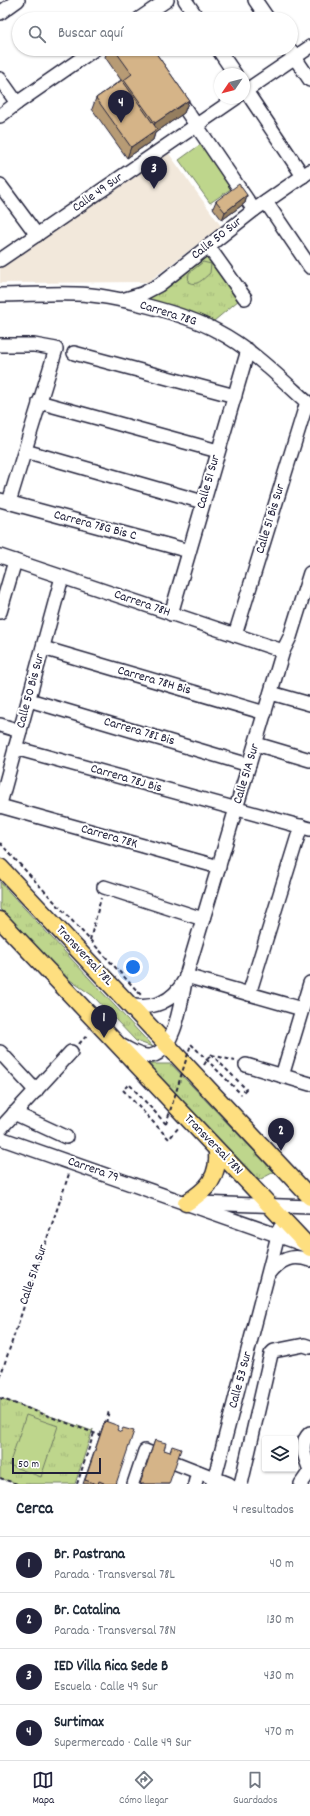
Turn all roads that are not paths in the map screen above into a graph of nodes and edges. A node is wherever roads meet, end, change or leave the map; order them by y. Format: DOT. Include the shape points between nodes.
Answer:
graph roads {
  1 [pos="18,0"];
  2 [pos="185,0"];
  3 [pos="255,0"];
  4 [pos="159,2"];
  5 [pos="147,12"];
  6 [pos="193,12"];
  7 [pos="263,12"];
  8 [pos="0,13"];
  9 [pos="310,47"];
  10 [pos="298,51"];
  11 [pos="85,56"];
  12 [pos="223,56"];
  13 [pos="288,56"];
  14 [pos="294,56"];
  15 [pos="231,68"];
  16 [pos="0,78"];
  17 [pos="310,80"];
  18 [pos="166,81"];
  19 [pos="250,86"];
  20 [pos="17,102"];
  21 [pos="250,102"];
  22 [pos="225,104"];
  23 [pos="0,116"];
  24 [pos="196,125"];
  25 [pos="307,174"];
  26 [pos="0,185"];
  27 [pos="266,202"];
  28 [pos="254,210"];
  29 [pos="37,235"];
  30 [pos="208,246"];
  31 [pos="0,260"];
  32 [pos="310,267"];
  33 [pos="0,295"];
  34 [pos="245,298"];
  35 [pos="122,300"];
  36 [pos="3,345"];
  37 [pos="248,350"];
  38 [pos="74,353"];
  39 [pos="0,357"];
  40 [pos="234,396"];
  41 [pos="39,402"];
  42 [pos="309,403"];
  43 [pos="25,451"];
  44 [pos="218,451"];
  45 [pos="5,501"];
  46 [pos="203,502"];
  47 [pos="189,551"];
  48 [pos="0,556"];
  49 [pos="15,561"];
  50 [pos="310,572"];
  51 [pos="62,577"];
  52 [pos="0,612"];
  53 [pos="171,614"];
  54 [pos="236,635"];
  55 [pos="43,648"];
  56 [pos="283,651"];
  57 [pos="271,693"];
  58 [pos="29,700"];
  59 [pos="310,704"];
  60 [pos="265,713"];
  61 [pos="0,725"];
  62 [pos="20,731"];
  63 [pos="256,744"];
  64 [pos="15,748"];
  65 [pos="310,760"];
  66 [pos="249,765"];
  67 [pos="0,805"];
  68 [pos="236,810"];
  69 [pos="305,827"];
  70 [pos="0,867"];
  71 [pos="219,867"];
  72 [pos="104,888"];
  73 [pos="0,920"];
  74 [pos="203,920"];
  75 [pos="186,976"];
  76 [pos="310,982"];
  77 [pos="249,994"];
  78 [pos="136,1001"];
  79 [pos="302,1009"];
  80 [pos="115,1042"];
  81 [pos="168,1045"];
  82 [pos="0,1052"];
  83 [pos="72,1052"];
  84 [pos="246,1065"];
  85 [pos="282,1076"];
  86 [pos="310,1084"];
  87 [pos="36,1090"];
  88 [pos="14,1113"];
  89 [pos="0,1129"];
  90 [pos="66,1137"];
  91 [pos="0,1138"];
  92 [pos="217,1150"];
  93 [pos="310,1197"];
  94 [pos="186,1203"];
  95 [pos="270,1206"];
  96 [pos="310,1208"];
  97 [pos="282,1219"];
  98 [pos="278,1236"];
  99 [pos="309,1251"];
  100 [pos="268,1275"];
  101 [pos="310,1347"];
  102 [pos="310,1433"];
  103 [pos="310,1470"];
  104 [pos="196,1478"];
  105 [pos="213,1481"];
  106 [pos="134,1484"];
  107 [pos="229,1484"];
  108 [pos="241,1484"];
  109 [pos="301,1484"];
  1 -- 8 [label="street"];
  2 -- 6 [label="street"];
  3 -- 7 [label="street"];
  4 -- 5 [label="street"];
  9 -- 10 [label="street, Calle 49 Sur"];
  11 -- 20 [label="street"];
  12 -- 15 [label="street"];
  13 -- 19 [label="street, Calle 49 Sur"];
  14 -- 17 [label="street"];
  16 -- 20 [label="street"];
  18 -- 24 [label="street"];
  20 -- 23 [label="street"];
  21 -- 25 [label="street"];
  22 -- 24 [label="street, Calle 49 Sur"];
  24 -- 28 [label="street"];
  24 -- 29 [label="street, Calle 49 Sur"];
  25 -- 27 [label="street, Calle 50 Sur"];
  26 -- 29 [label="street"];
  27 -- 28 [label="street, Calle 50 Sur"];
  27 -- 32 [label="street"];
  28 -- 30 [label="street, Calle 50 Sur"];
  29 -- 31 [label="street, Calle 49 Sur"];
  30 -- 34 [label="street"];
  30 -- 35 [label="street, Calle 50 Sur" via="151,290"];
  33 -- 35 [label="street, Carrera 78G" via="78,294"];
  35 -- 37 [label="street, Carrera 78G" via="191,319 218,331"];
  36 -- 39 [label="street"];
  36 -- 41 [label="street" via="34,345 56,349"];
  37 -- 40 [label="street, Calle 51 Sur"];
  37 -- 42 [label="street, Carrera 78G"];
  38 -- 40 [label="street"];
  40 -- 44 [label="street, Calle 51 Sur"];
  41 -- 43 [label="street"];
  41 -- 44 [label="street"];
  42 -- 54 [label="street, Calle 51 Bis Sur"];
  43 -- 45 [label="street"];
  43 -- 46 [label="street"];
  44 -- 46 [label="street, Calle 51 Sur"];
  45 -- 47 [label="street, Carrera 78G Bis C"];
  46 -- 47 [label="street, Calle 51 Sur"];
  47 -- 53 [label="street, Calle 51 Sur"];
  48 -- 49 [label="street, Carrera 78H"];
  49 -- 51 [label="street, Carrera 78H"];
  49 -- 52 [label="street"];
  50 -- 56 [label="street, Calle 51A Sur" via="290,637"];
  51 -- 53 [label="street, Carrera 78H"];
  51 -- 55 [label="street, Calle 50 Bis Sur"];
  53 -- 54 [label="street, Carrera 78H"];
  54 -- 56 [label="street, Carrera 78H"];
  55 -- 58 [label="street, Calle 50 Bis Sur"];
  55 -- 60 [label="street, Carrera 78H Bis"];
  56 -- 57 [label="street, Calle 51A Sur"];
  57 -- 59 [label="street"];
  57 -- 60 [label="street, Calle 51A Sur"];
  58 -- 62 [label="street, Calle 50 Bis Sur"];
  58 -- 66 [label="street, Carrera 78I Bis"];
  60 -- 63 [label="street, Calle 51A Sur"];
  61 -- 62 [label="street"];
  62 -- 64 [label="street, Calle 50 Bis Sur"];
  63 -- 65 [label="street"];
  63 -- 66 [label="street, Calle 51A Sur"];
  64 -- 67 [label="street, Calle 50 Bis Sur"];
  64 -- 68 [label="street, Carrera 78J Bis"];
  66 -- 68 [label="street, Calle 51A Sur"];
  67 -- 71 [label="street, Carrera 78K"];
  68 -- 69 [label="street, Carrera 78J Bis"];
  68 -- 71 [label="street, Calle 51A Sur"];
  69 -- 77 [label="street"];
  70 -- 78 [label="main road, Transversal 78L"];
  71 -- 74 [label="street, Calle 51A Sur"];
  72 -- 74 [label="street"];
  73 -- 80 [label="main road"];
  74 -- 75 [label="street, Calle 51A Sur"];
  75 -- 77 [label="street"];
  75 -- 78 [label="street, Calle 51A Sur" via="178,990 167,1000 152,1006"];
  75 -- 81 [label="street, Calle 51A Sur" via="179,1012"];
  76 -- 79 [label="street"];
  77 -- 79 [label="street"];
  78 -- 81 [label="main road, Transversal 78L"];
  79 -- 85 [label="street"];
  80 -- 81 [label="street" via="135,1053 149,1056 160,1052"];
  80 -- 92 [label="main road, Transversal 78N"];
  81 -- 93 [label="main road"];
  82 -- 87 [label="street"];
  83 -- 87 [label="street"];
  84 -- 85 [label="street"];
  85 -- 86 [label="street"];
  87 -- 88 [label="street"];
  88 -- 89 [label="street"];
  88 -- 90 [label="street"];
  91 -- 94 [label="street, Carrera 79"];
  92 -- 94 [label="main road" via="217,1163 212,1180 203,1191"];
  92 -- 95 [label="main road, Transversal 78N"];
  94 -- 95 [label="street, Carrera 79"];
  94 -- 98 [label="street, Carrera 79"];
  95 -- 96 [label="street, Carrera 79"];
  95 -- 97 [label="main road, Transversal 78N"];
  97 -- 98 [label="street, Calle 53 Sur"];
  97 -- 99 [label="main road, Transversal 78N"];
  98 -- 99 [label="street, Carrera 79"];
  98 -- 100 [label="street, Calle 53 Sur"];
  99 -- 100 [label="street, Calle 53 Sur" via="300,1258 286,1258"];
  100 -- 105 [label="street, Calle 53 Sur"];
  101 -- 108 [label="street" via="304,1345 274,1351 271,1354"];
  102 -- 103 [label="street" via="303,1442 303,1450"];
  103 -- 109 [label="street"];
  104 -- 105 [label="street"];
  104 -- 106 [label="street" via="145,1451"];
  105 -- 107 [label="street"];
}
